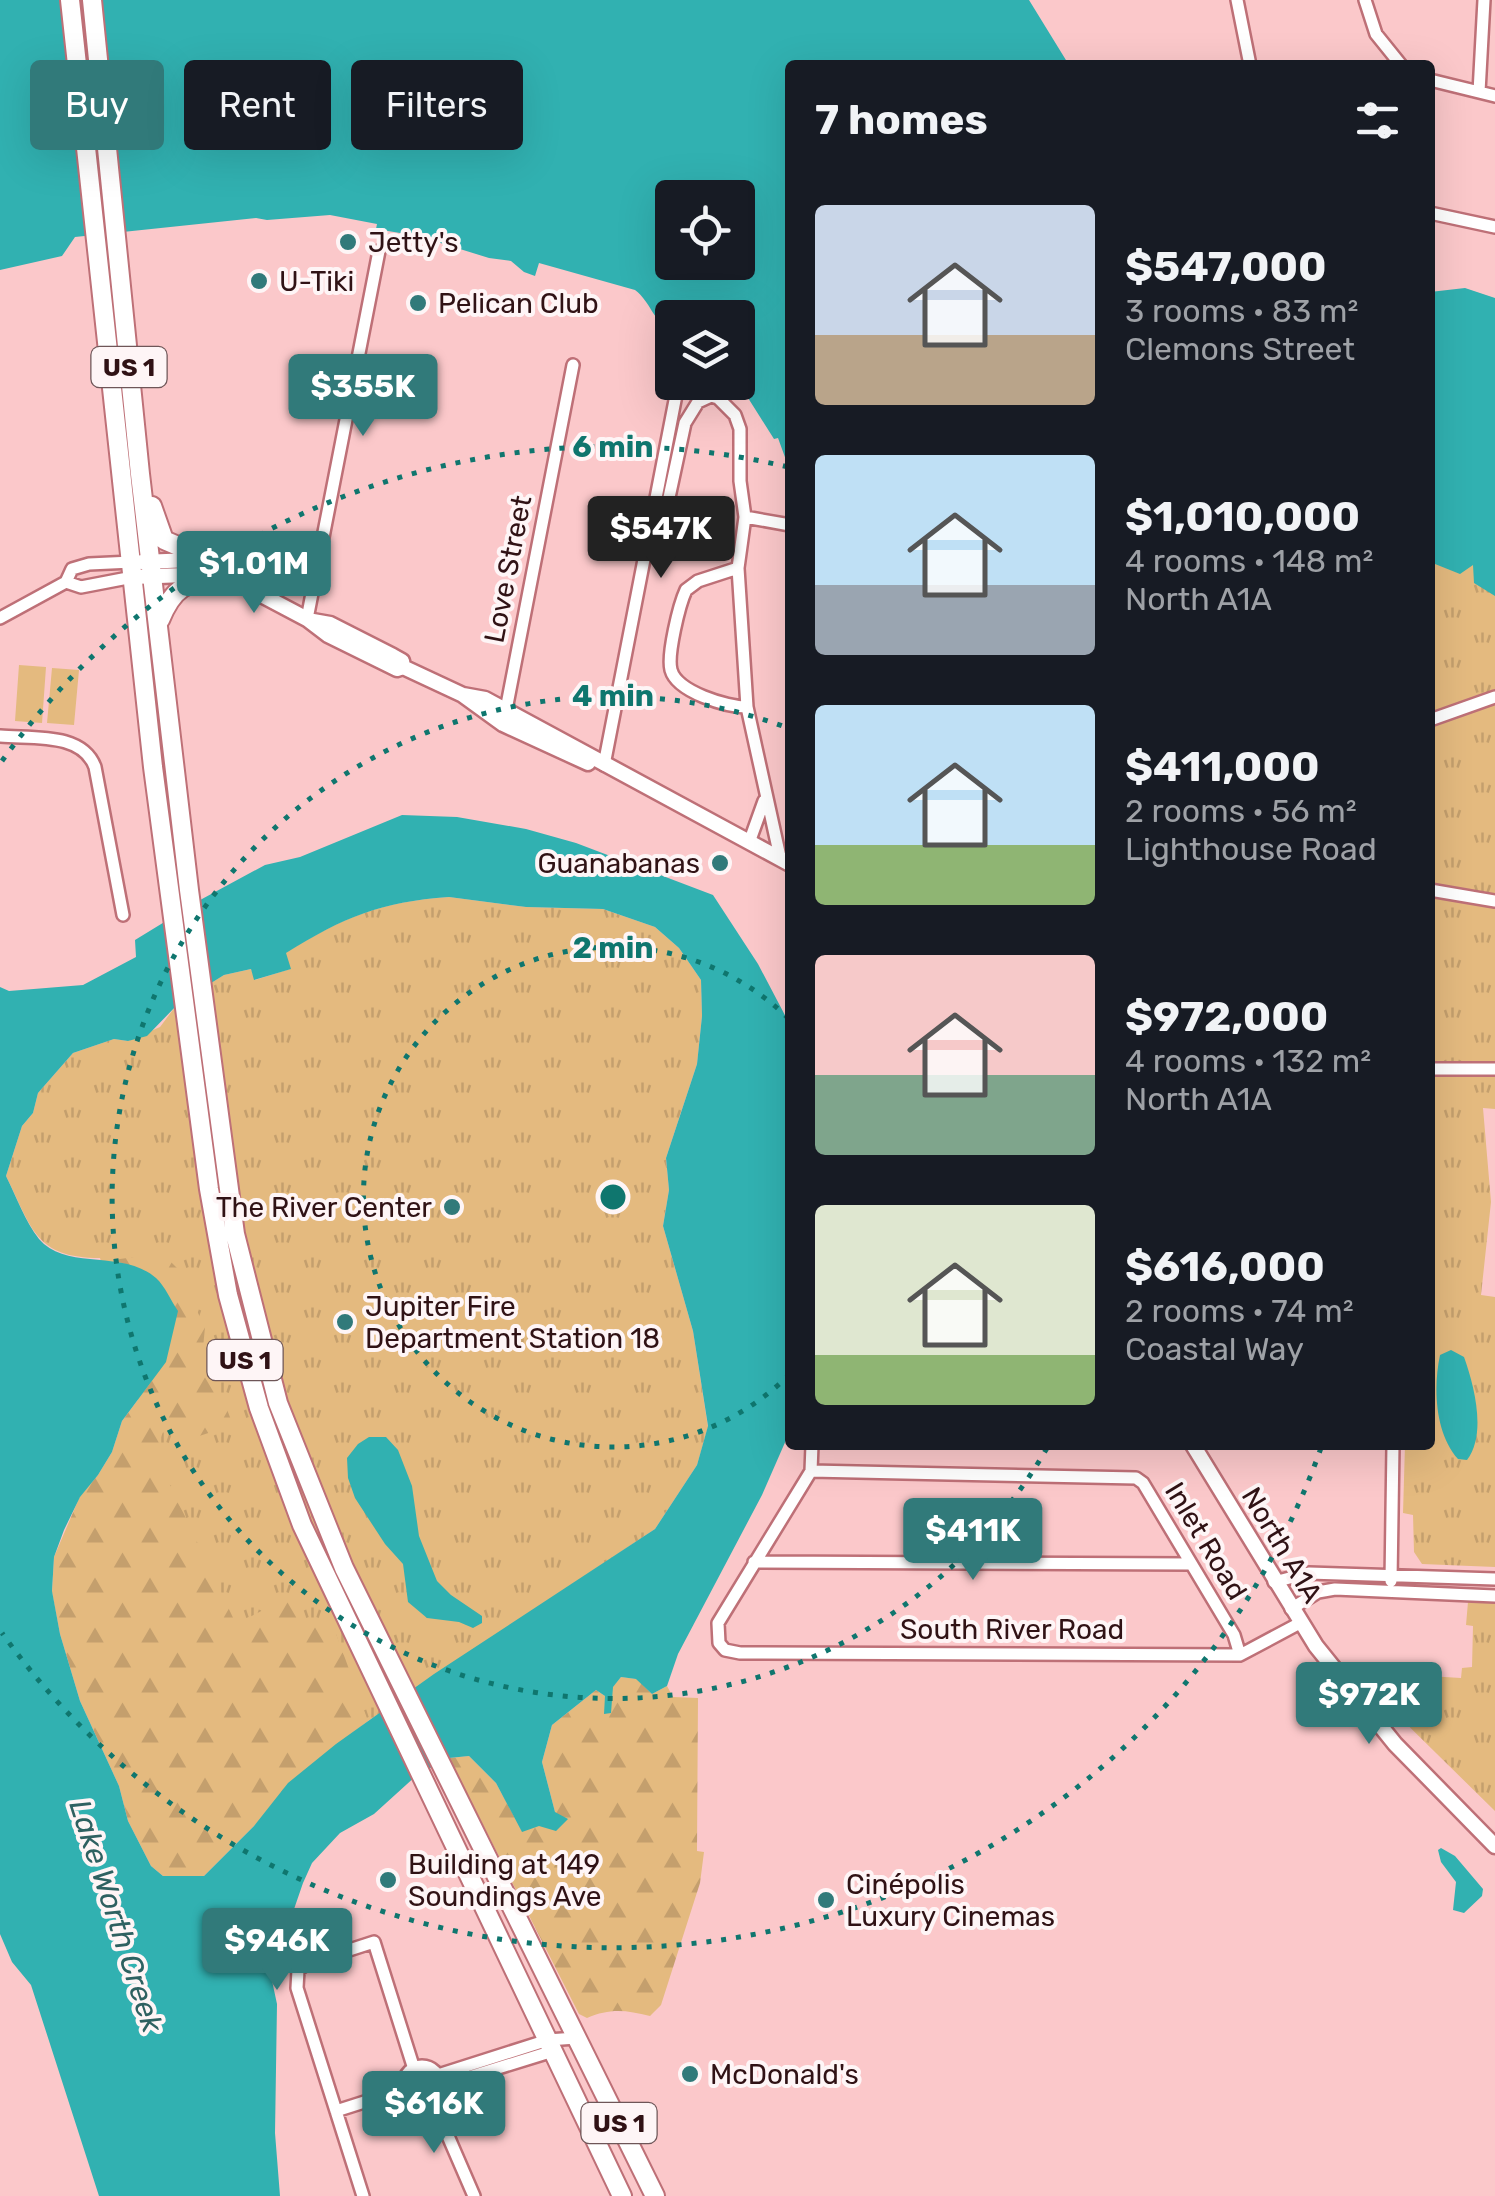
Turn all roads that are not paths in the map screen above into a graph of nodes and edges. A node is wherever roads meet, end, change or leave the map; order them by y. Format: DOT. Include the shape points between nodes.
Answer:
graph roads {
  1 [pos="70,0"];
  2 [pos="92,0"];
  3 [pos="1237,0"];
  4 [pos="1365,0"];
  5 [pos="1484,0"];
  6 [pos="1249,60"];
  7 [pos="1397,60"];
  8 [pos="1435,81"];
  9 [pos="1479,92"];
  10 [pos="1495,96"];
  11 [pos="1435,214"];
  12 [pos="1495,227"];
  13 [pos="380,251"];
  14 [pos="574,364"];
  15 [pos="676,400"];
  16 [pos="140,474"];
  17 [pos="745,518"];
  18 [pos="785,523"];
  19 [pos="662,530"];
  20 [pos="738,568"];
  21 [pos="152,569"];
  22 [pos="132,570"];
  23 [pos="222,574"];
  24 [pos="66,582"];
  25 [pos="0,618"];
  26 [pos="307,619"];
  27 [pos="158,626"];
  28 [pos="1495,697"];
  29 [pos="748,707"];
  30 [pos="505,717"];
  31 [pos="1435,718"];
  32 [pos="0,736"];
  33 [pos="604,765"];
  34 [pos="764,797"];
  35 [pos="750,840"];
  36 [pos="785,860"];
  37 [pos="1435,891"];
  38 [pos="1495,901"];
  39 [pos="122,915"];
  40 [pos="1435,1069"];
  41 [pos="1495,1069"];
  42 [pos="812,1450"];
  43 [pos="1196,1450"];
  44 [pos="1392,1450"];
  45 [pos="811,1471"];
  46 [pos="754,1562"];
  47 [pos="1191,1564"];
  48 [pos="1391,1573"];
  49 [pos="1495,1579"];
  50 [pos="1274,1582"];
  51 [pos="1390,1590"];
  52 [pos="1495,1596"];
  53 [pos="1292,1609"];
  54 [pos="1300,1623"];
  55 [pos="1240,1655"];
  56 [pos="1495,1846"];
  57 [pos="576,2038"];
  58 [pos="550,2046"];
  59 [pos="414,2069"];
  60 [pos="439,2080"];
  61 [pos="405,2089"];
  62 [pos="432,2099"];
  63 [pos="336,2111"];
  64 [pos="363,2196"];
  65 [pos="474,2196"];
  66 [pos="622,2196"];
  67 [pos="655,2196"];
  1 -- 22 [label="main road, US 1"];
  2 -- 16 [label="main road, US 1"];
  3 -- 6 [label="street"];
  4 -- 7 [label="street" via="1376,34"];
  5 -- 9 [label="street"];
  8 -- 9 [label="street"];
  9 -- 10 [label="street"];
  11 -- 12 [label="street"];
  13 -- 26 [label="street"];
  14 -- 30 [label="street, Love Street"];
  15 -- 33 [label="street"];
  16 -- 21 [label="main road, US 1"];
  16 -- 23 [label="main road" via="164,540 206,558"];
  17 -- 18 [label="street"];
  17 -- 19 [label="street" via="738,422 725,402 711,396 698,402 685,423"];
  17 -- 20 [label="street"];
  20 -- 29 [label="street"];
  20 -- 29 [label="street" via="686,590 670,667 676,680 695,691 726,706"];
  21 -- 22 [label="street"];
  21 -- 23 [label="street"];
  21 -- 27 [label="main road, US 1"];
  22 -- 24 [label="street" via="81,587"];
  22 -- 24 [label="street" via="89,564 72,569"];
  22 -- 58 [label="main road, US 1" via="215,1235 243,1352 302,1525"];
  23 -- 26 [label="street"];
  23 -- 27 [label="main road" via="179,588"];
  24 -- 25 [label="street"];
  26 -- 30 [label="street" via="397,669 486,699"];
  27 -- 57 [label="main road, US 1" via="235,1234 278,1403 313,1498 396,1676"];
  28 -- 31 [label="street"];
  29 -- 34 [label="street"];
  30 -- 33 [label="street"];
  32 -- 39 [label="street" via="69,742 89,754"];
  33 -- 35 [label="street"];
  34 -- 35 [label="street"];
  34 -- 36 [label="street"];
  35 -- 36 [label="street"];
  37 -- 38 [label="street"];
  40 -- 41 [label="street"];
  42 -- 45 [label="street"];
  43 -- 50 [label="street, North A1A"];
  44 -- 48 [label="street"];
  45 -- 46 [label="street"];
  45 -- 47 [label="street, Inlet Road" via="1129,1476 1142,1482"];
  46 -- 47 [label="street"];
  46 -- 55 [label="street, South River Road" via="718,1624 719,1643 740,1654"];
  47 -- 55 [label="street, Inlet Road"];
  48 -- 49 [label="street"];
  48 -- 50 [label="street" via="1309,1572"];
  48 -- 51 [label="street"];
  50 -- 53 [label="street, North A1A"];
  51 -- 52 [label="street"];
  51 -- 53 [label="street" via="1318,1592"];
  53 -- 54 [label="street, North A1A"];
  54 -- 55 [label="street, South River Road"];
  54 -- 56 [label="street, North A1A" via="1395,1744"];
  57 -- 58 [label="street"];
  57 -- 67 [label="main road, US 1"];
  58 -- 60 [label="street"];
  58 -- 66 [label="main road, US 1"];
  59 -- 60 [label="street" via="429,2068"];
  59 -- 61 [label="street"];
  59 -- 63 [label="street" via="374,1942 306,1964 296,1975 297,1988"];
  60 -- 62 [label="street"];
  61 -- 62 [label="street" via="418,2102"];
  61 -- 63 [label="street"];
  62 -- 65 [label="street"];
  63 -- 64 [label="street"];
}
